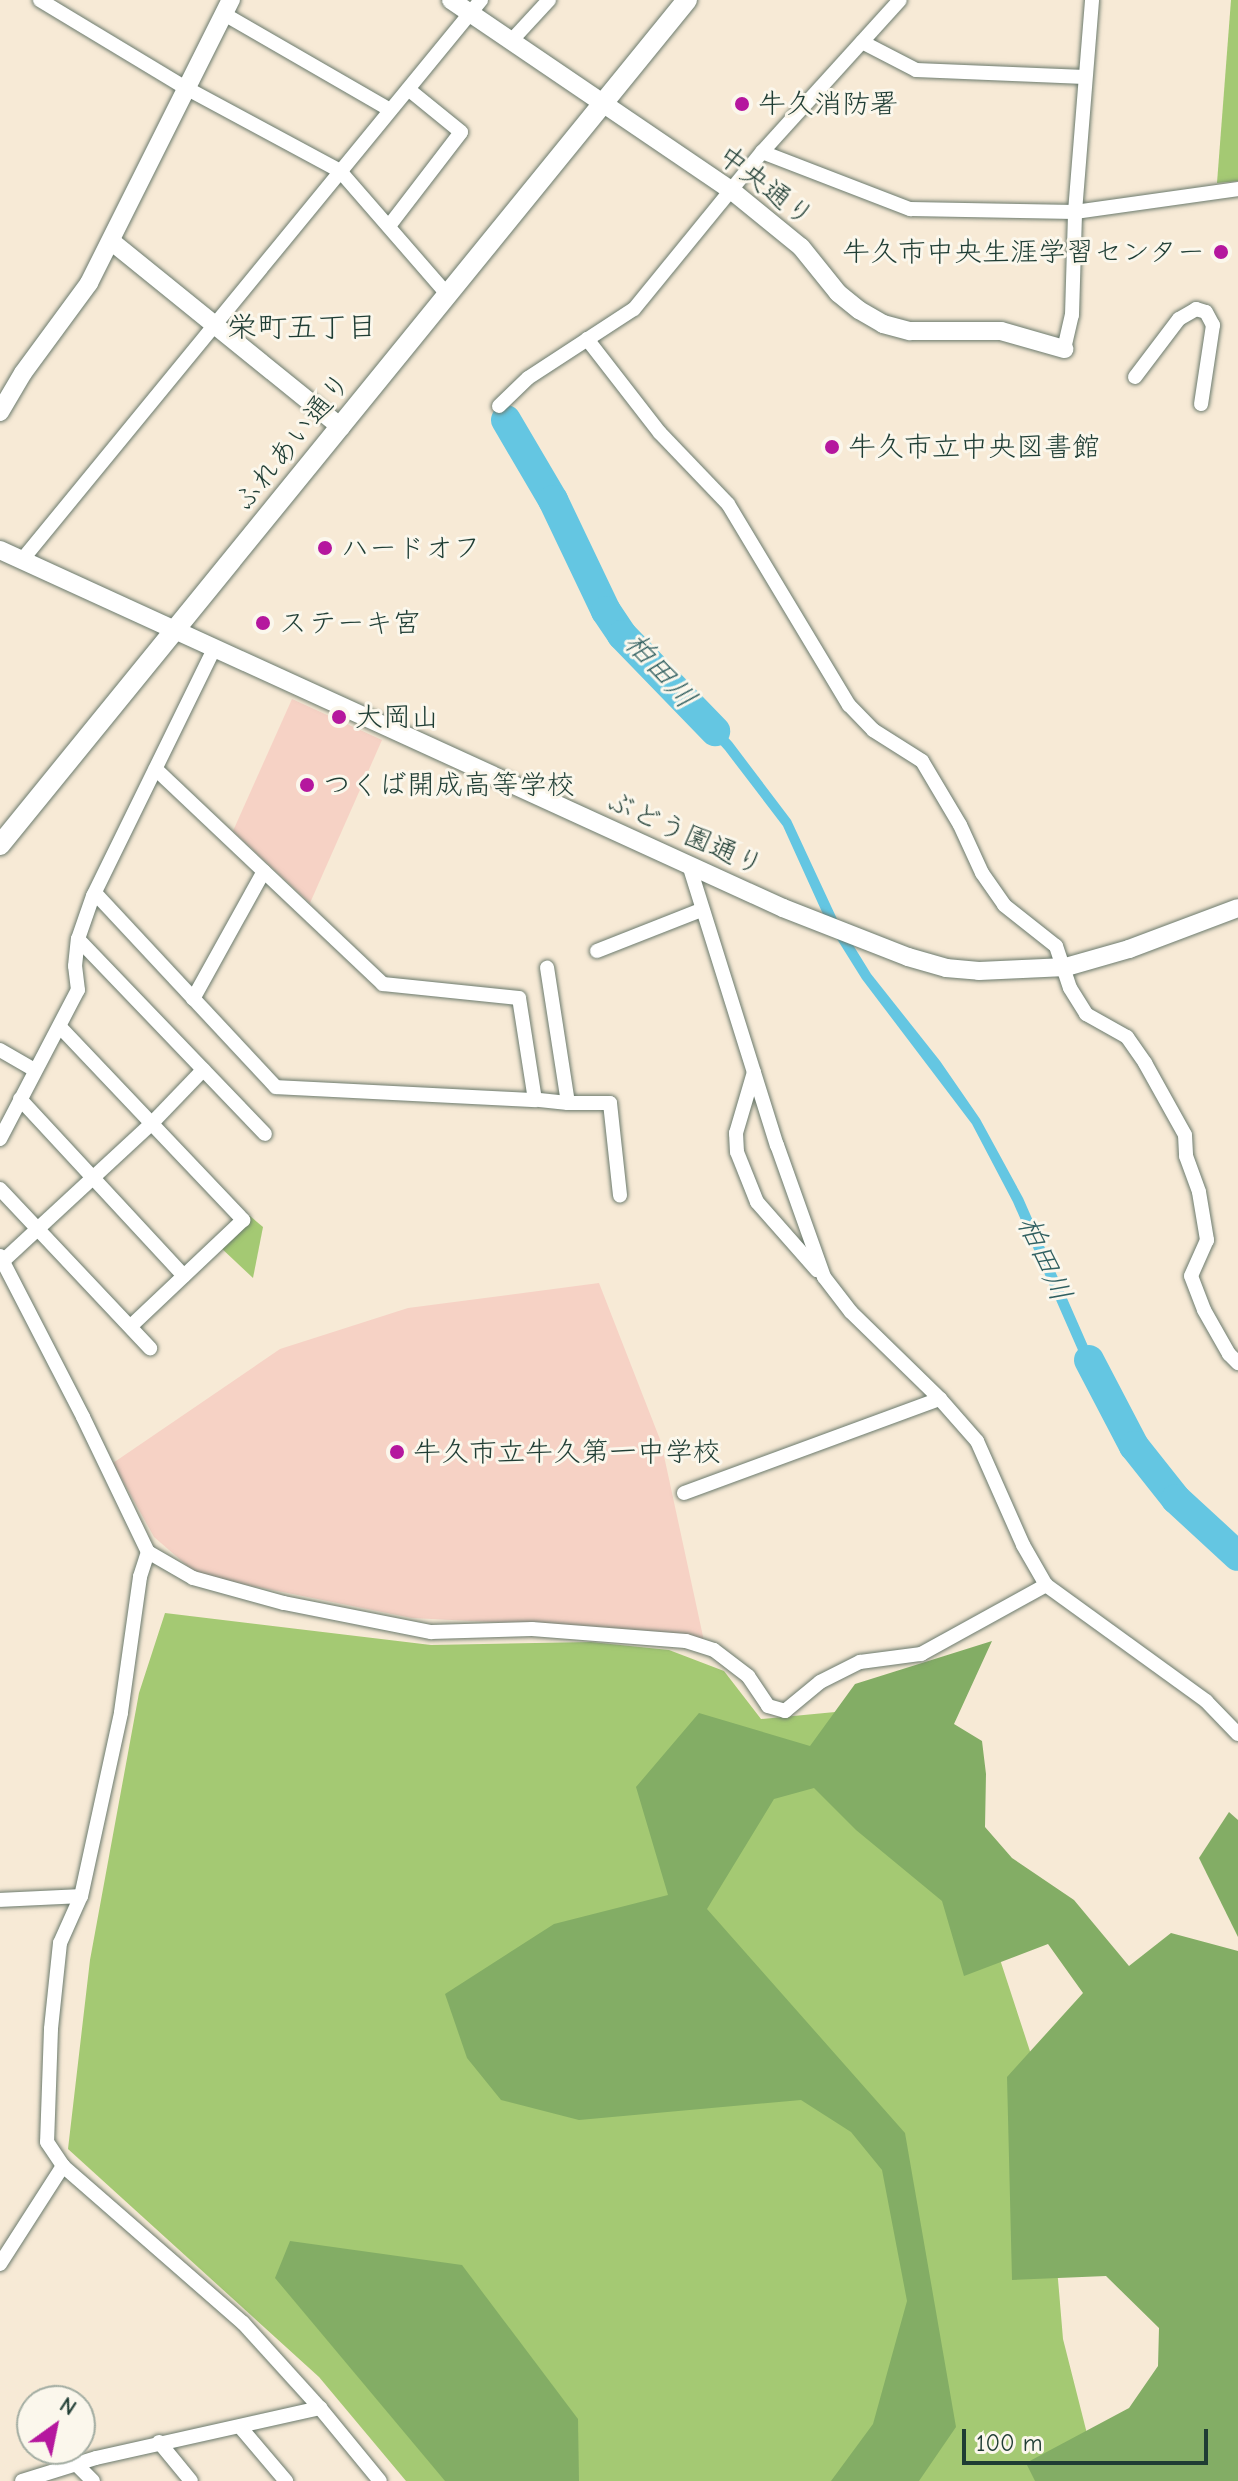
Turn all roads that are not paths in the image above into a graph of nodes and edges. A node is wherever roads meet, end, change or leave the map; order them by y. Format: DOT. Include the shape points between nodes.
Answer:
graph roads {
  1 [pos="40,0"];
  2 [pos="451,0"];
  3 [pos="549,0"];
  4 [pos="687,0"];
  5 [pos="900,0"];
  6 [pos="1092,0"];
  7 [pos="475,6"];
  8 [pos="227,7"];
  9 [pos="511,41"];
  10 [pos="862,42"];
  11 [pos="1085,77"];
  12 [pos="186,88"];
  13 [pos="408,89"];
  14 [pos="602,104"];
  15 [pos="390,110"];
  16 [pos="762,152"];
  17 [pos="340,171"];
  18 [pos="1238,189"];
  19 [pos="731,190"];
  20 [pos="1075,212"];
  21 [pos="389,226"];
  22 [pos="111,241"];
  23 [pos="447,294"];
  24 [pos="214,326"];
  25 [pos="587,339"];
  26 [pos="1064,349"];
  27 [pos="1135,377"];
  28 [pos="1201,404"];
  29 [pos="499,406"];
  30 [pos="0,412"];
  31 [pos="341,427"];
  32 [pos="0,550"];
  33 [pos="22,560"];
  34 [pos="176,632"];
  35 [pos="214,649"];
  36 [pos="156,769"];
  37 [pos="0,845"];
  38 [pos="689,865"];
  39 [pos="264,871"];
  40 [pos="95,893"];
  41 [pos="1238,908"];
  42 [pos="701,910"];
  43 [pos="78,939"];
  44 [pos="597,951"];
  45 [pos="1066,967"];
  46 [pos="547,968"];
  47 [pos="193,999"];
  48 [pos="61,1028"];
  49 [pos="0,1050"];
  50 [pos="34,1070"];
  51 [pos="203,1070"];
  52 [pos="754,1071"];
  53 [pos="20,1099"];
  54 [pos="530,1099"];
  55 [pos="568,1103"];
  56 [pos="152,1123"];
  57 [pos="1,1134"];
  58 [pos="265,1134"];
  59 [pos="92,1179"];
  60 [pos="0,1189"];
  61 [pos="620,1195"];
  62 [pos="37,1230"];
  63 [pos="2,1258"];
  64 [pos="184,1276"];
  65 [pos="824,1277"];
  66 [pos="131,1326"];
  67 [pos="150,1348"];
  68 [pos="1238,1363"];
  69 [pos="940,1399"];
  70 [pos="684,1493"];
  71 [pos="148,1552"];
  72 [pos="1046,1585"];
  73 [pos="1238,1734"];
  74 [pos="81,1896"];
  75 [pos="0,1900"];
  76 [pos="63,2166"];
  77 [pos="0,2264"];
  78 [pos="320,2408"];
  79 [pos="241,2428"];
  80 [pos="159,2442"];
  81 [pos="96,2459"];
  82 [pos="73,2465"];
  83 [pos="77,2465"];
  84 [pos="38,2478"];
  85 [pos="22,2481"];
  86 [pos="93,2481"];
  87 [pos="191,2481"];
  88 [pos="286,2481"];
  89 [pos="380,2481"];
  1 -- 12 [label="street"];
  2 -- 7 [label="street, 中央通り"];
  3 -- 9 [label="street"];
  4 -- 14 [label="main road, ふれあい通り"];
  5 -- 10 [label="street"];
  6 -- 11 [label="street"];
  7 -- 9 [label="street, 中央通り"];
  7 -- 13 [label="street"];
  8 -- 12 [label="street"];
  8 -- 15 [label="street"];
  9 -- 14 [label="street, 中央通り"];
  10 -- 11 [label="street" via="916,70"];
  10 -- 16 [label="street"];
  11 -- 20 [label="street"];
  12 -- 17 [label="street"];
  12 -- 22 [label="street"];
  13 -- 15 [label="street"];
  13 -- 21 [label="street" via="461,132"];
  14 -- 19 [label="street, 中央通り"];
  14 -- 23 [label="main road, ふれあい通り"];
  15 -- 17 [label="street"];
  16 -- 19 [label="street"];
  16 -- 20 [label="street" via="910,209"];
  17 -- 21 [label="street"];
  17 -- 24 [label="street"];
  18 -- 20 [label="street"];
  19 -- 25 [label="street" via="634,309"];
  19 -- 26 [label="street, 中央通り" via="801,247 838,293 883,324 936,333 1001,331"];
  20 -- 26 [label="street" via="1072,315"];
  21 -- 23 [label="street"];
  22 -- 24 [label="street"];
  22 -- 30 [label="street" via="78,303"];
  23 -- 31 [label="main road, ふれあい通り"];
  24 -- 31 [label="street"];
  24 -- 33 [label="street"];
  25 -- 29 [label="street" via="528,378"];
  25 -- 45 [label="street" via="660,433 728,504 849,705 873,730 922,761 1004,905 1056,946"];
  27 -- 28 [label="street" via="1179,319 1196,309 1206,312 1213,325"];
  31 -- 34 [label="main road, ふれあい通り"];
  32 -- 33 [label="street, ぶどう園通り"];
  33 -- 34 [label="street, ぶどう園通り"];
  34 -- 35 [label="street, ぶどう園通り"];
  34 -- 37 [label="main road, ふれあい通り"];
  35 -- 36 [label="street"];
  35 -- 38 [label="street, ぶどう園通り"];
  36 -- 39 [label="street"];
  36 -- 40 [label="street"];
  38 -- 42 [label="street"];
  38 -- 45 [label="street, ぶどう園通り" via="865,942 934,964 1011,972"];
  39 -- 47 [label="street"];
  39 -- 54 [label="street" via="383,984 519,998 535,1100"];
  40 -- 43 [label="street"];
  40 -- 47 [label="street"];
  41 -- 45 [label="street, ぶどう園通り"];
  42 -- 44 [label="street"];
  42 -- 52 [label="street"];
  43 -- 48 [label="street" via="78,990"];
  43 -- 51 [label="street"];
  45 -- 68 [label="street" via="1070,988 1086,1014 1127,1037 1185,1135 1207,1240 1191,1276 1204,1310"];
  46 -- 55 [label="street"];
  47 -- 54 [label="street" via="276,1087"];
  48 -- 50 [label="street"];
  48 -- 56 [label="street"];
  49 -- 50 [label="street"];
  50 -- 53 [label="street"];
  51 -- 56 [label="street"];
  51 -- 58 [label="street"];
  52 -- 65 [label="street"];
  52 -- 65 [label="street" via="736,1133 737,1152 757,1202"];
  53 -- 57 [label="street"];
  53 -- 59 [label="street"];
  54 -- 55 [label="street"];
  55 -- 61 [label="street" via="610,1103"];
  56 -- 59 [label="street"];
  56 -- 64 [label="street" via="243,1220"];
  59 -- 62 [label="street"];
  59 -- 64 [label="street"];
  60 -- 62 [label="street"];
  62 -- 63 [label="street"];
  62 -- 66 [label="street"];
  63 -- 71 [label="street"];
  64 -- 66 [label="street"];
  65 -- 69 [label="street" via="851,1312"];
  66 -- 67 [label="street"];
  69 -- 70 [label="street"];
  69 -- 72 [label="street" via="977,1441"];
  71 -- 72 [label="street" via="193,1578 284,1603 431,1632 532,1629 686,1641 714,1650 748,1676 768,1706 785,1711 820,1682 860,1662 921,1654"];
  71 -- 74 [label="street" via="121,1713"];
  72 -- 73 [label="street" via="1206,1701"];
  74 -- 75 [label="street"];
  74 -- 76 [label="street" via="60,1943 51,2029 47,2142"];
  76 -- 77 [label="street"];
  76 -- 78 [label="street" via="243,2323"];
  78 -- 79 [label="street"];
  78 -- 89 [label="street"];
  79 -- 80 [label="street"];
  79 -- 88 [label="street"];
  80 -- 81 [label="street"];
  80 -- 87 [label="street"];
  82 -- 84 [label="street"];
  83 -- 86 [label="street"];
  84 -- 85 [label="street"];
}
